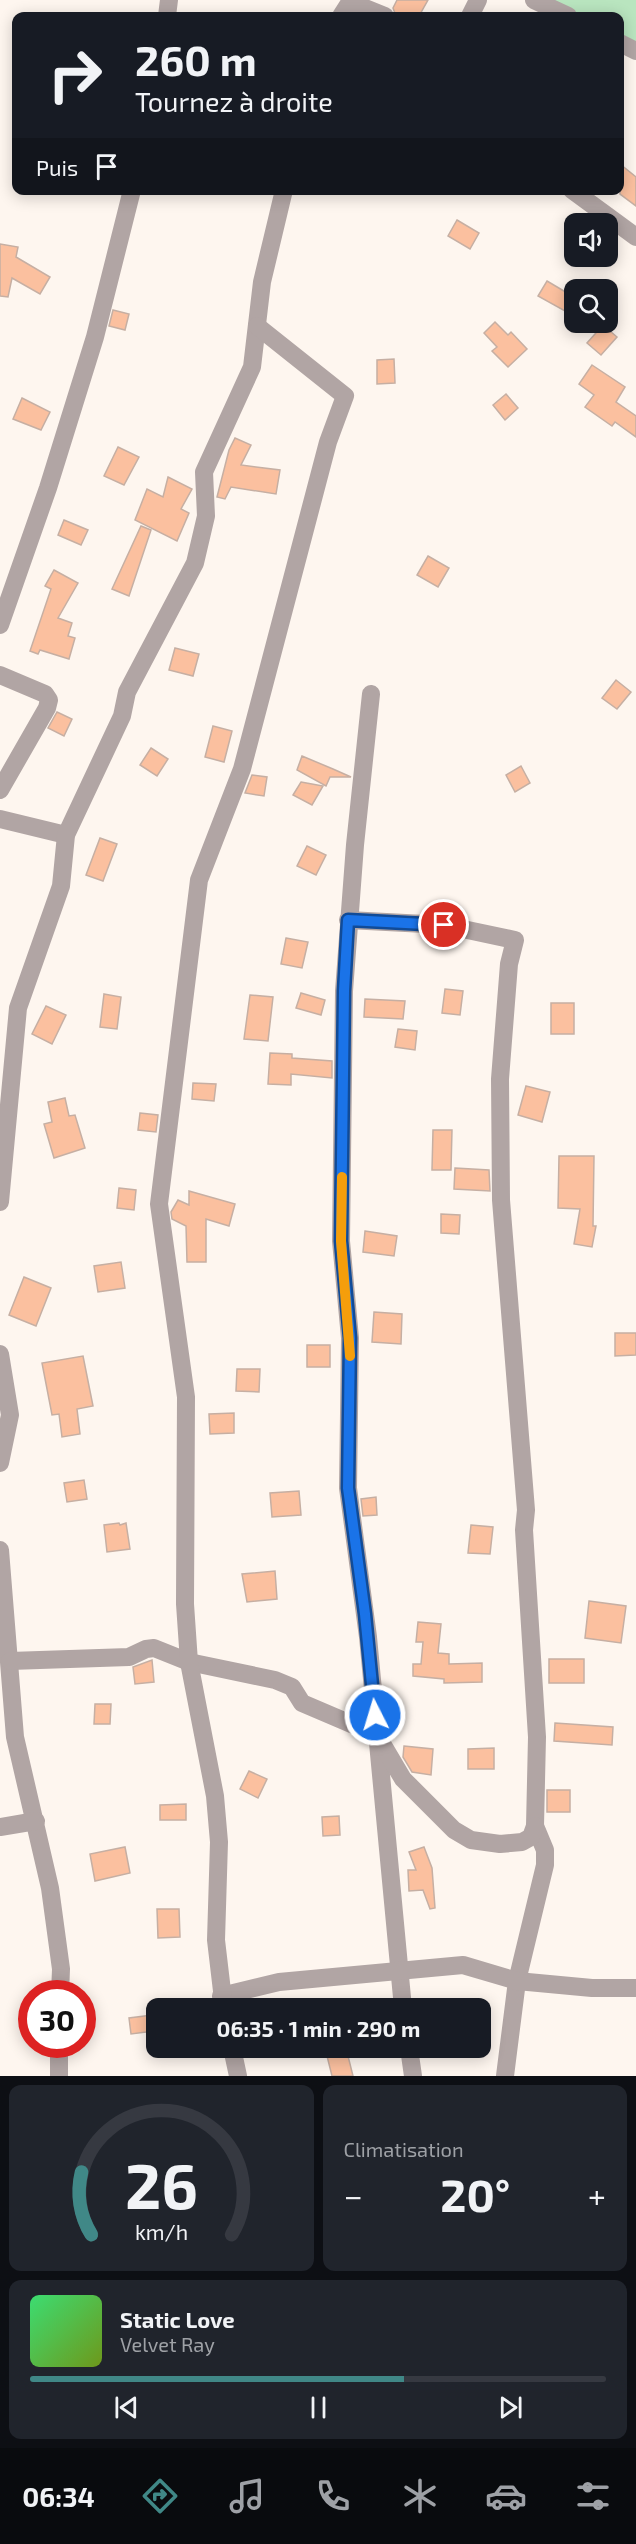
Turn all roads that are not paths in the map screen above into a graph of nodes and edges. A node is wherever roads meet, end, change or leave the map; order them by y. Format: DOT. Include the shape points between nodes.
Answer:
graph roads {
  1 [pos="534,0"];
  2 [pos="344,12"];
  3 [pos="375,12"];
  4 [pos="560,12"];
  5 [pos="131,195"];
  6 [pos="283,195"];
  7 [pos="579,195"];
  8 [pos="636,237"];
  9 [pos="257,326"];
  10 [pos="0,625"];
  11 [pos="0,675"];
  12 [pos="371,694"];
  13 [pos="0,790"];
  14 [pos="0,819"];
  15 [pos="66,835"];
  16 [pos="348,920"];
  17 [pos="0,1203"];
  18 [pos="0,1354"];
  19 [pos="0,1463"];
  20 [pos="0,1550"];
  21 [pos="10,1661"];
  22 [pos="189,1662"];
  23 [pos="377,1735"];
  24 [pos="36,1821"];
  25 [pos="535,1826"];
  26 [pos="0,1827"];
  27 [pos="398,1969"];
  28 [pos="61,1980"];
  29 [pos="517,1981"];
  30 [pos="636,1988"];
  31 [pos="223,1998"];
  32 [pos="234,1998"];
  33 [pos="402,1998"];
  34 [pos="59,2058"];
  35 [pos="234,2058"];
  36 [pos="410,2058"];
  37 [pos="59,2076"];
  38 [pos="238,2076"];
  39 [pos="413,2076"];
  40 [pos="505,2076"];
  1 -- 4 [label="street"];
  2 -- 3 [label="street" via="350,2"];
  5 -- 10 [label="street" via="95,337"];
  6 -- 9 [label="street" via="262,282"];
  7 -- 8 [label="street"];
  9 -- 15 [label="street" via="249,375 204,472 206,516 195,563 127,692 122,716"];
  9 -- 22 [label="street" via="345,396 328,442 242,769 199,880 159,1204 186,1397 185,1604"];
  11 -- 13 [label="street" via="45,694 49,700"];
  12 -- 16 [label="street"];
  14 -- 15 [label="street"];
  15 -- 17 [label="street" via="60,886 18,1008"];
  16 -- 23 [label="street" via="341,1241 350,1338 348,1488"];
  16 -- 25 [label="street" via="444,925 515,940 509,964 500,1078 501,1200 526,1510 537,1737"];
  18 -- 19 [label="street" via="10,1415"];
  20 -- 21 [label="street"];
  21 -- 22 [label="street" via="129,1657 154,1648"];
  21 -- 24 [label="street" via="15,1737"];
  22 -- 23 [label="street" via="275,1680 292,1687 302,1703"];
  22 -- 31 [label="street" via="215,1796 219,1842 216,1940"];
  23 -- 25 [label="street" via="403,1779 463,1836 500,1844 522,1842 531,1837"];
  23 -- 27 [label="street"];
  24 -- 26 [label="street"];
  24 -- 28 [label="street" via="53,1911"];
  25 -- 29 [label="street" via="545,1850 545,1865"];
  27 -- 29 [label="street" via="463,1965"];
  27 -- 32 [label="street" via="279,1982"];
  27 -- 33 [label="street"];
  29 -- 30 [label="street"];
  29 -- 40 [label="street"];
  34 -- 37 [label="street"];
  35 -- 38 [label="street"];
  36 -- 39 [label="street"];
}
